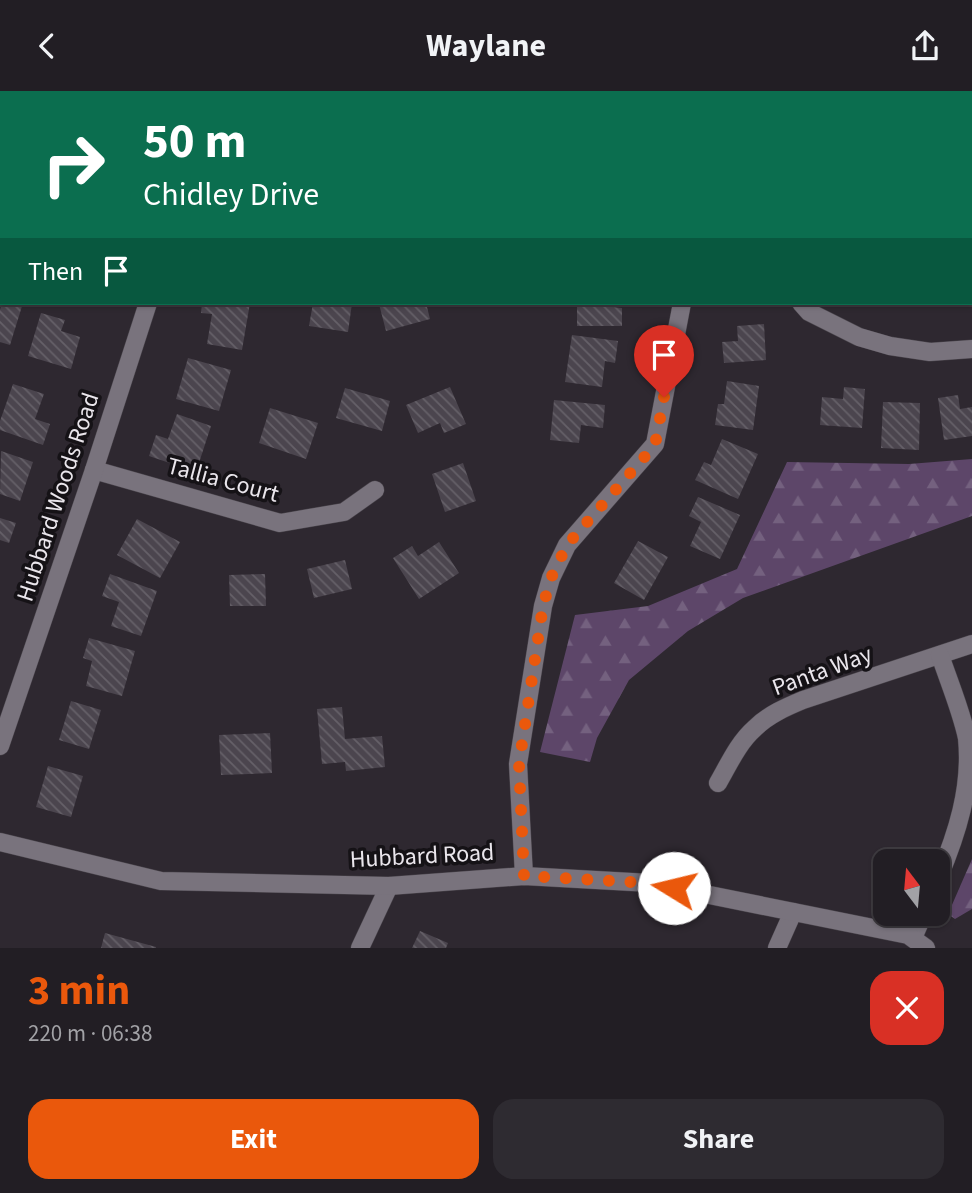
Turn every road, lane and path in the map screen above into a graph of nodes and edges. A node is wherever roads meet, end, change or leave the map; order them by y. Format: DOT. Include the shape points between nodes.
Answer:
graph roads {
  1 [pos="147,305"];
  2 [pos="682,305"];
  3 [pos="803,305"];
  4 [pos="972,349"];
  5 [pos="94,470"];
  6 [pos="375,491"];
  7 [pos="972,644"];
  8 [pos="940,655"];
  9 [pos="0,746"];
  10 [pos="718,783"];
  11 [pos="0,842"];
  12 [pos="950,850"];
  13 [pos="524,876"];
  14 [pos="389,886"];
  15 [pos="793,912"];
  16 [pos="920,943"];
  17 [pos="360,948"];
  18 [pos="776,948"];
  1 -- 5 [label="street, Hubbard Woods Road"];
  2 -- 13 [label="street" via="655,445 567,545 551,578 519,764"];
  3 -- 4 [label="street" via="859,337 890,346 930,352"];
  5 -- 6 [label="street, Tallia Court" via="280,523 344,512"];
  5 -- 9 [label="street, Hubbard Woods Road"];
  7 -- 8 [label="street, Panta Way"];
  8 -- 10 [label="street, Panta Way" via="784,708 754,728"];
  8 -- 12 [label="street" via="970,758 967,800"];
  11 -- 14 [label="street, Hubbard Road" via="161,881"];
  13 -- 14 [label="street, Hubbard Road"];
  13 -- 15 [label="street, Hubbard Road" via="650,883"];
  14 -- 17 [label="street"];
  15 -- 16 [label="street, Hubbard Road" via="908,935"];
  15 -- 18 [label="street"];
}
